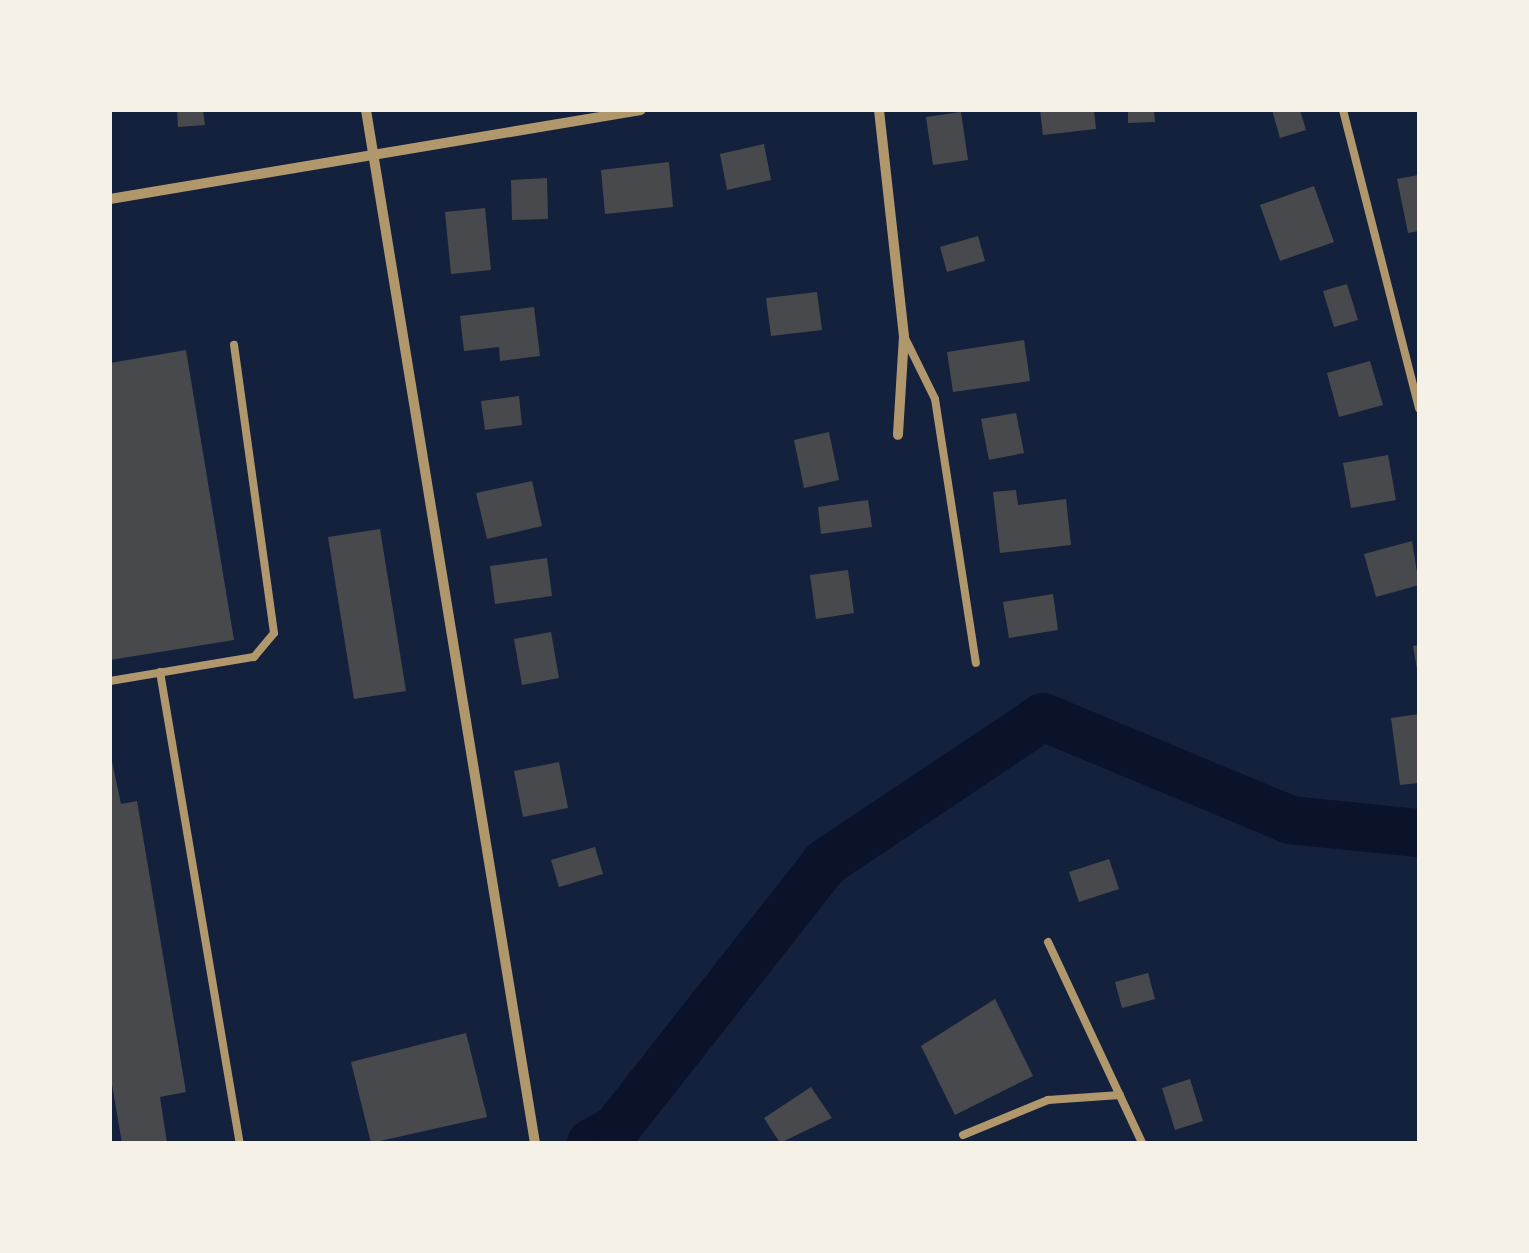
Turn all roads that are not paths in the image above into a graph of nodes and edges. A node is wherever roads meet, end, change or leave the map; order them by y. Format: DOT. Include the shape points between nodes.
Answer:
graph roads {
  1 [pos="366,110"];
  2 [pos="640,110"];
  3 [pos="879,110"];
  4 [pos="1343,110"];
  5 [pos="373,151"];
  6 [pos="110,199"];
  7 [pos="904,336"];
  8 [pos="234,345"];
  9 [pos="1419,408"];
  10 [pos="898,436"];
  11 [pos="976,663"];
  12 [pos="160,672"];
  13 [pos="110,681"];
  14 [pos="1048,942"];
  15 [pos="1120,1096"];
  16 [pos="963,1135"];
  17 [pos="240,1143"];
  18 [pos="535,1143"];
  19 [pos="1142,1143"];
  1 -- 5 [label="street"];
  2 -- 5 [label="street"];
  3 -- 7 [label="street"];
  4 -- 9 [label="lane"];
  5 -- 6 [label="street"];
  5 -- 18 [label="street"];
  7 -- 10 [label="street"];
  7 -- 11 [label="lane" via="935,399"];
  8 -- 12 [label="lane" via="274,634 254,657"];
  12 -- 13 [label="lane"];
  12 -- 17 [label="lane"];
  14 -- 15 [label="lane"];
  15 -- 16 [label="lane" via="1048,1100"];
  15 -- 19 [label="lane"];
}
